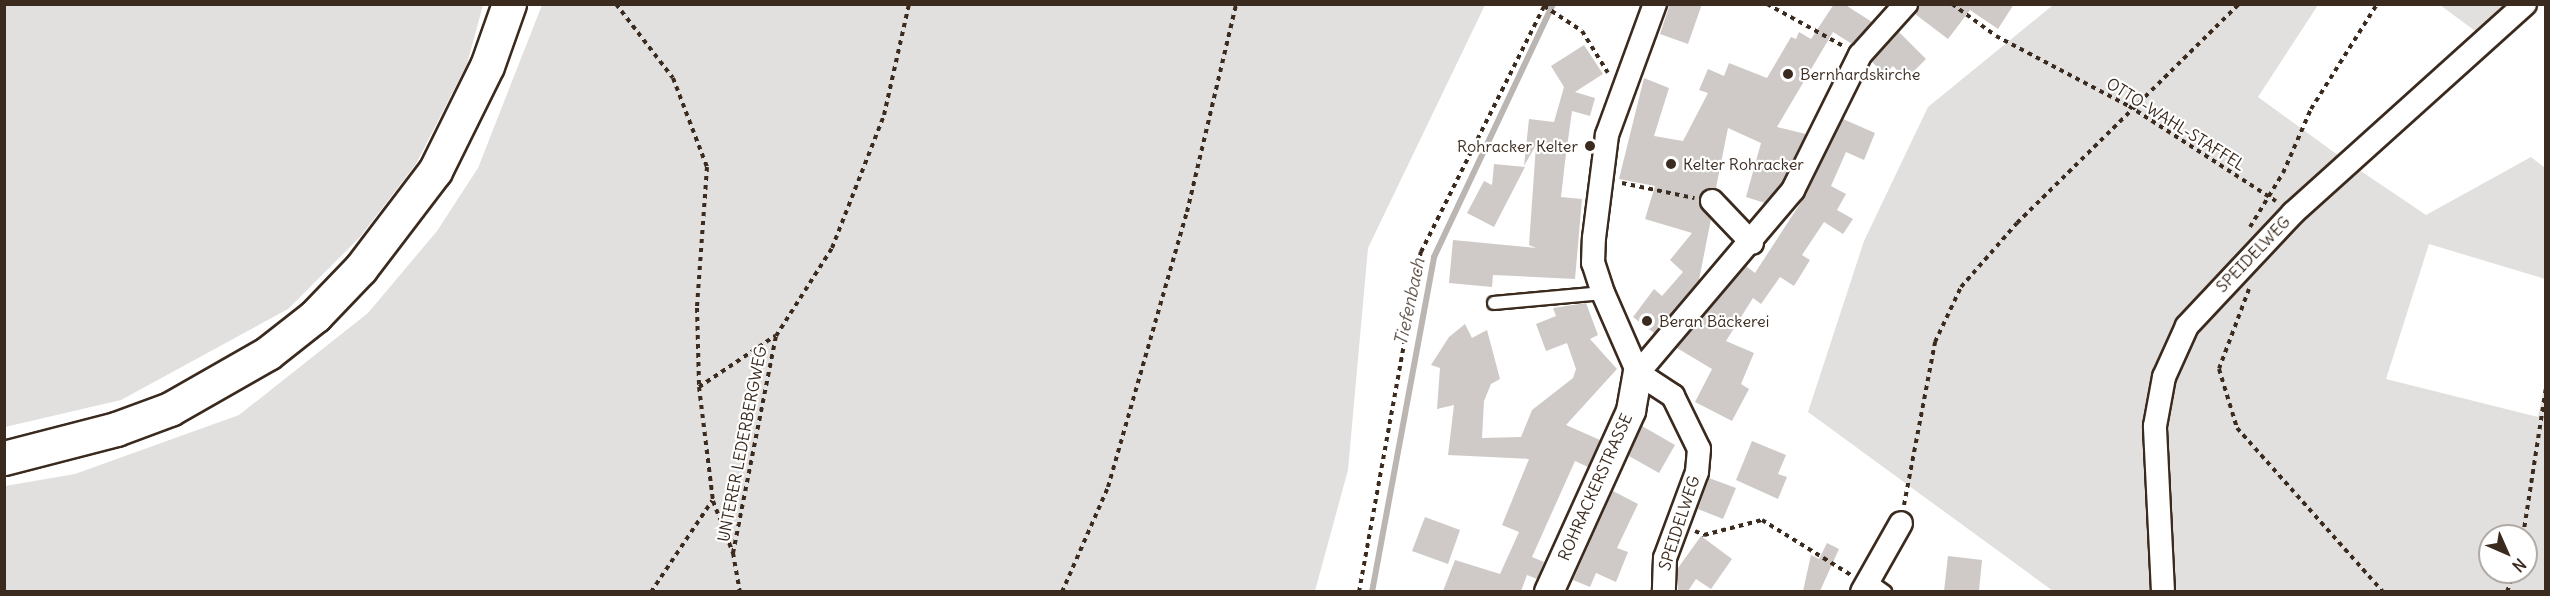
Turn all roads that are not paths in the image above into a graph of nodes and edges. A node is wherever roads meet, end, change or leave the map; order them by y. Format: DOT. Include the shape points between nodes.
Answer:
graph roads {
  1 [pos="508,4"];
  2 [pos="1655,4"];
  3 [pos="1906,4"];
  4 [pos="2525,4"];
  5 [pos="1712,201"];
  6 [pos="1752,243"];
  7 [pos="1603,293"];
  8 [pos="1494,303"];
  9 [pos="1638,373"];
  10 [pos="4,458"];
  11 [pos="1901,523"];
  12 [pos="1871,588"];
  13 [pos="1549,591"];
  14 [pos="1664,591"];
  15 [pos="2163,591"];
  1 -- 10 [label="main road" via="487,66 435,171 361,268 315,316 268,353 170,409 116,429"];
  2 -- 7 [label="street" via="1619,92 1600,178 1593,263"];
  3 -- 6 [label="street, ROHRACKERSTRASSE" via="1860,55 1793,190"];
  4 -- 15 [label="street, SPEIDELWEG" via="2293,213 2187,326 2164,377 2155,426"];
  5 -- 6 [label="street"];
  6 -- 9 [label="street, ROHRACKERSTRASSE"];
  7 -- 8 [label="lane"];
  7 -- 9 [label="street"];
  9 -- 13 [label="street, ROHRACKERSTRASSE" via="1630,411"];
  9 -- 14 [label="street, SPEIDELWEG" via="1673,396 1688,417 1699,449 1661,576"];
  11 -- 12 [label="street"];
}
